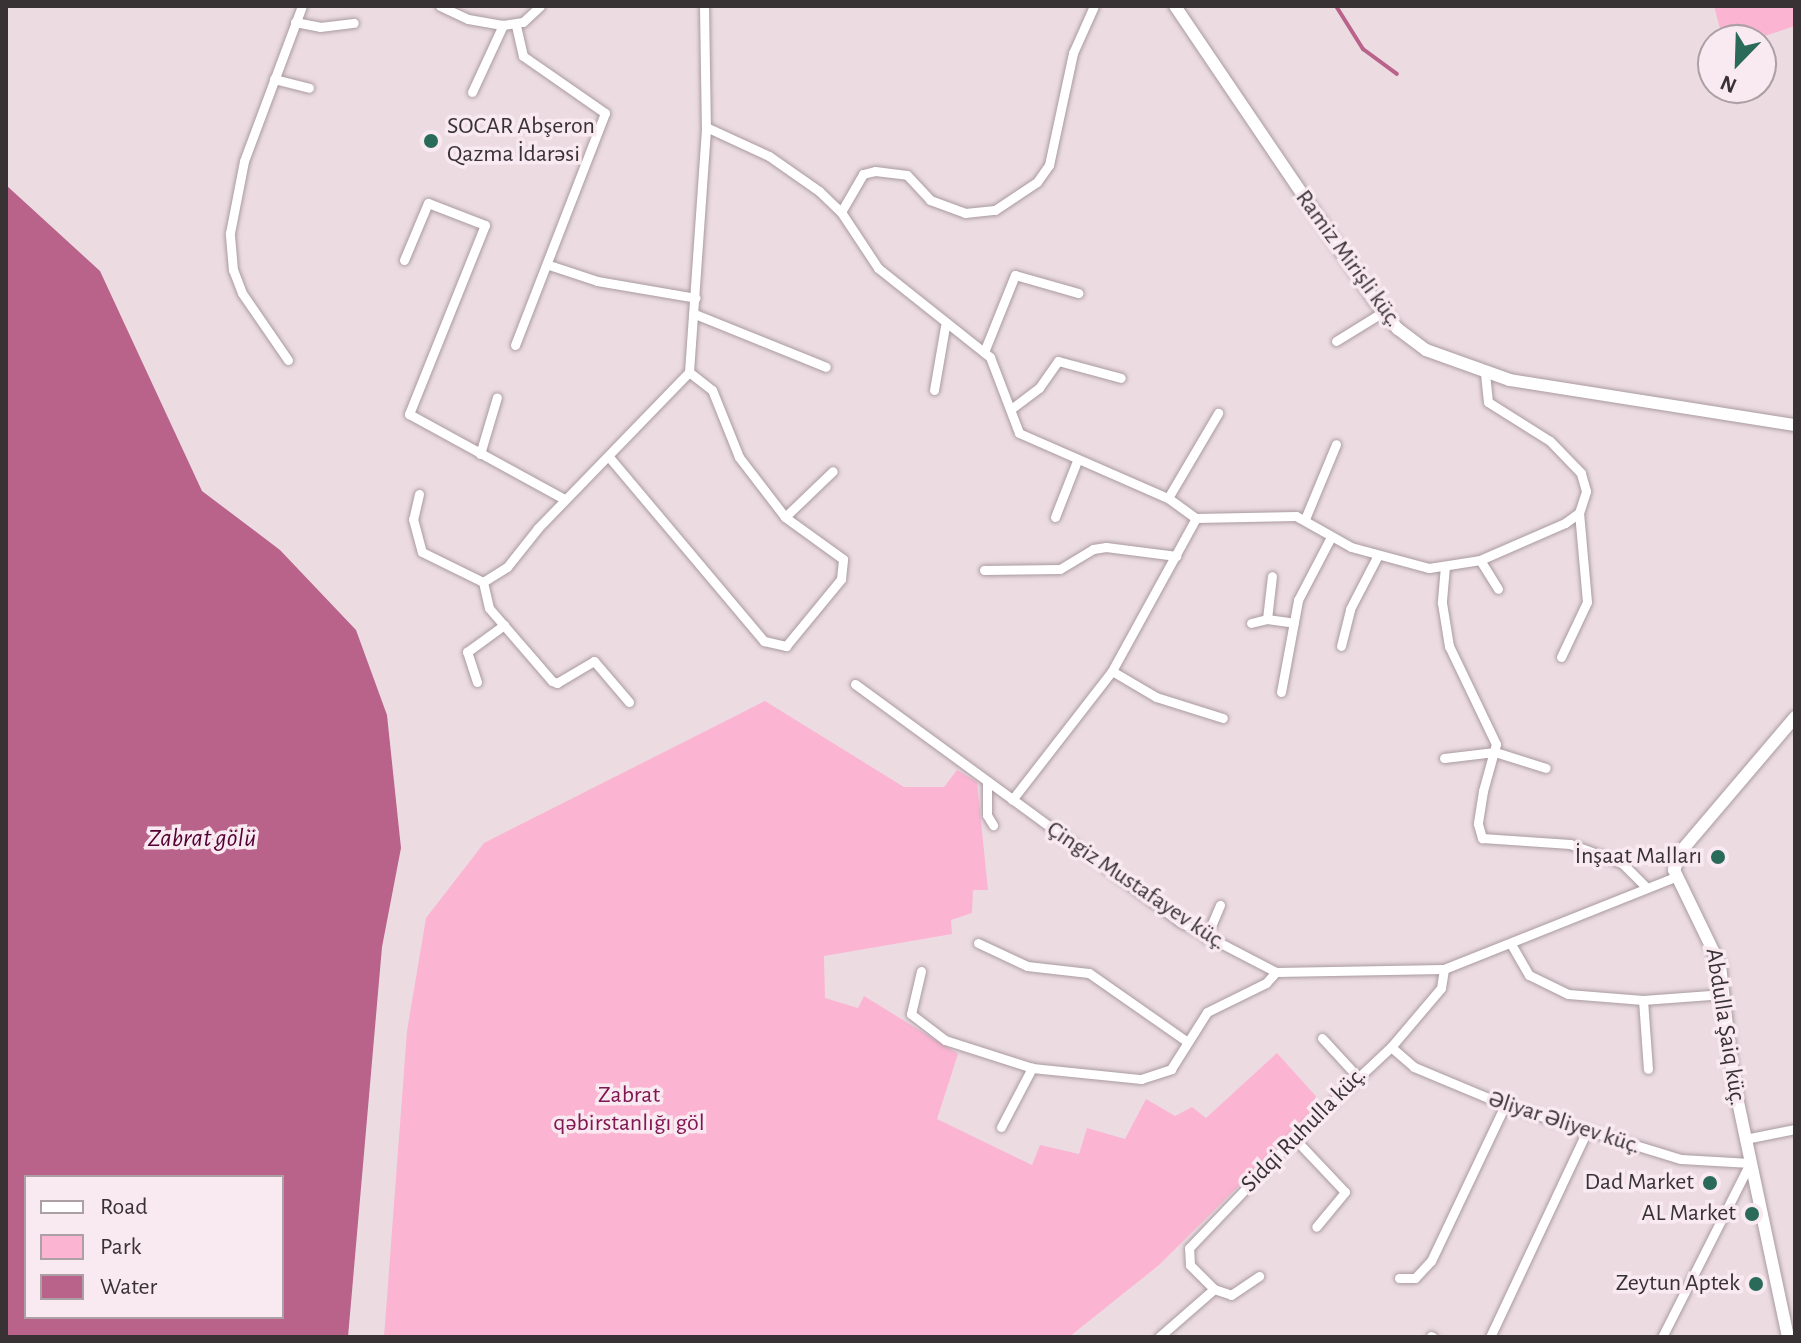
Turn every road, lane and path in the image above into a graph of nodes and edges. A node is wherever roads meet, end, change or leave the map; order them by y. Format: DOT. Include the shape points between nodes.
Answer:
graph roads {
  1 [pos="302,6"];
  2 [pos="440,6"];
  3 [pos="540,6"];
  4 [pos="704,6"];
  5 [pos="1094,6"];
  6 [pos="1175,6"];
  7 [pos="295,22"];
  8 [pos="354,23"];
  9 [pos="503,25"];
  10 [pos="516,25"];
  11 [pos="274,79"];
  12 [pos="309,88"];
  13 [pos="472,92"];
  14 [pos="706,127"];
  15 [pos="841,212"];
  16 [pos="404,260"];
  17 [pos="549,265"];
  18 [pos="1078,293"];
  19 [pos="696,298"];
  20 [pos="1383,312"];
  21 [pos="695,314"];
  22 [pos="945,326"];
  23 [pos="1336,341"];
  24 [pos="515,345"];
  25 [pos="984,352"];
  26 [pos="288,360"];
  27 [pos="826,367"];
  28 [pos="689,372"];
  29 [pos="1485,373"];
  30 [pos="1121,378"];
  31 [pos="934,390"];
  32 [pos="497,397"];
  33 [pos="1011,409"];
  34 [pos="1218,413"];
  35 [pos="1795,425"];
  36 [pos="1336,444"];
  37 [pos="480,454"];
  38 [pos="609,457"];
  39 [pos="1077,461"];
  40 [pos="833,471"];
  41 [pos="419,494"];
  42 [pos="1168,498"];
  43 [pos="564,499"];
  44 [pos="1579,513"];
  45 [pos="785,517"];
  46 [pos="1055,517"];
  47 [pos="1196,518"];
  48 [pos="1305,519"];
  49 [pos="1331,537"];
  50 [pos="1176,556"];
  51 [pos="1377,557"];
  52 [pos="1480,560"];
  53 [pos="1445,566"];
  54 [pos="984,570"];
  55 [pos="1272,576"];
  56 [pos="483,582"];
  57 [pos="1498,589"];
  58 [pos="1267,619"];
  59 [pos="1251,623"];
  60 [pos="1294,623"];
  61 [pos="504,625"];
  62 [pos="1341,646"];
  63 [pos="1561,657"];
  64 [pos="1112,671"];
  65 [pos="477,682"];
  66 [pos="855,684"];
  67 [pos="1281,692"];
  68 [pos="629,702"];
  69 [pos="1795,717"];
  70 [pos="1223,718"];
  71 [pos="1495,752"];
  72 [pos="1444,758"];
  73 [pos="1546,768"];
  74 [pos="987,781"];
  75 [pos="1012,800"];
  76 [pos="993,825"];
  77 [pos="1675,877"];
  78 [pos="1645,886"];
  79 [pos="1220,905"];
  80 [pos="1206,938"];
  81 [pos="978,943"];
  82 [pos="1511,944"];
  83 [pos="1444,969"];
  84 [pos="921,971"];
  85 [pos="1276,972"];
  86 [pos="1724,994"];
  87 [pos="1643,1000"];
  88 [pos="1322,1038"];
  89 [pos="1186,1041"];
  90 [pos="1391,1047"];
  91 [pos="1032,1068"];
  92 [pos="1648,1069"];
  93 [pos="1357,1076"];
  94 [pos="1505,1105"];
  95 [pos="1001,1127"];
  96 [pos="1795,1129"];
  97 [pos="1587,1131"];
  98 [pos="1294,1138"];
  99 [pos="1745,1139"];
  100 [pos="1750,1163"];
  101 [pos="1316,1227"];
  102 [pos="1259,1276"];
  103 [pos="1399,1278"];
  104 [pos="1214,1289"];
  105 [pos="1159,1337"];
  106 [pos="1490,1337"];
  107 [pos="1662,1337"];
  108 [pos="1788,1337"];
  1 -- 7 [label="street"];
  2 -- 9 [label="street" via="468,19"];
  3 -- 10 [label="street"];
  4 -- 14 [label="street"];
  5 -- 15 [label="street" via="1073,53 1049,165 1037,182 995,210 965,213 930,200 907,175 875,171 863,174"];
  6 -- 20 [label="street, Ramiz Mirişli küç."];
  7 -- 8 [label="street" via="320,27"];
  7 -- 11 [label="street"];
  9 -- 10 [label="street"];
  9 -- 13 [label="street"];
  10 -- 17 [label="street" via="523,56 605,113"];
  11 -- 12 [label="street"];
  11 -- 26 [label="street" via="236,190 230,254 242,293"];
  14 -- 15 [label="street" via="795,172"];
  14 -- 19 [label="street"];
  15 -- 22 [label="street" via="878,268"];
  16 -- 37 [label="street" via="428,203 485,225 409,414"];
  17 -- 19 [label="street" via="597,281"];
  17 -- 24 [label="street"];
  18 -- 25 [label="street" via="1015,275"];
  19 -- 21 [label="street"];
  20 -- 23 [label="street"];
  20 -- 29 [label="street, Ramiz Mirişli küç." via="1426,350"];
  21 -- 27 [label="street"];
  21 -- 28 [label="street"];
  22 -- 25 [label="street"];
  22 -- 31 [label="street"];
  25 -- 33 [label="street" via="996,366"];
  28 -- 38 [label="street"];
  28 -- 45 [label="street" via="712,390 739,457"];
  29 -- 35 [label="street, Ramiz Mirişli küç."];
  29 -- 44 [label="street" via="1488,402 1550,441 1581,473 1586,491"];
  30 -- 33 [label="street" via="1058,361 1039,388"];
  32 -- 37 [label="street"];
  33 -- 39 [label="street" via="1019,433"];
  34 -- 42 [label="street"];
  36 -- 48 [label="street"];
  37 -- 43 [label="street"];
  38 -- 43 [label="street"];
  38 -- 45 [label="street" via="764,641 777,648 786,646 841,579 843,559"];
  39 -- 42 [label="street"];
  39 -- 46 [label="street"];
  40 -- 45 [label="street"];
  41 -- 56 [label="street" via="413,519 422,552"];
  42 -- 47 [label="street"];
  43 -- 56 [label="street" via="507,567"];
  44 -- 52 [label="street"];
  44 -- 63 [label="street" via="1587,602"];
  47 -- 48 [label="street"];
  47 -- 50 [label="street"];
  48 -- 49 [label="street"];
  49 -- 51 [label="street"];
  49 -- 60 [label="street" via="1306,577"];
  50 -- 54 [label="street" via="1106,547 1060,569"];
  50 -- 64 [label="street"];
  51 -- 53 [label="street" via="1409,567"];
  51 -- 62 [label="street" via="1350,609"];
  52 -- 53 [label="street"];
  52 -- 57 [label="street"];
  53 -- 71 [label="street" via="1442,603 1449,646 1494,736"];
  55 -- 58 [label="street"];
  56 -- 61 [label="street" via="489,608"];
  58 -- 59 [label="street"];
  58 -- 60 [label="street"];
  60 -- 67 [label="street"];
  61 -- 65 [label="street" via="470,647"];
  61 -- 68 [label="street" via="552,681 594,661"];
  64 -- 70 [label="street" via="1156,697"];
  64 -- 75 [label="street"];
  66 -- 74 [label="street, Çingiz Mustafayev küç."];
  69 -- 77 [label="street" via="1682,850"];
  71 -- 72 [label="street"];
  71 -- 73 [label="street"];
  71 -- 78 [label="street" via="1478,824 1482,838 1570,844 1622,863"];
  74 -- 75 [label="street, Çingiz Mustafayev küç."];
  74 -- 76 [label="street" via="987,815"];
  75 -- 80 [label="street, Çingiz Mustafayev küç."];
  77 -- 78 [label="street, Çingiz Mustafayev küç."];
  77 -- 86 [label="street, Abdulla Şaiq küç." via="1713,941"];
  78 -- 82 [label="street, Çingiz Mustafayev küç."];
  79 -- 80 [label="street"];
  80 -- 85 [label="street, Çingiz Mustafayev küç."];
  81 -- 89 [label="street" via="1027,966 1089,973"];
  82 -- 83 [label="street, Çingiz Mustafayev küç."];
  82 -- 87 [label="street" via="1540,985 1568,994"];
  83 -- 85 [label="street, Çingiz Mustafayev küç."];
  83 -- 90 [label="street, Sidqi Ruhulla küç." via="1441,988"];
  84 -- 91 [label="street" via="911,1004 916,1023 965,1050"];
  85 -- 89 [label="street" via="1266,983 1207,1012"];
  86 -- 87 [label="street"];
  86 -- 99 [label="street, Abdulla Şaiq küç."];
  87 -- 92 [label="street"];
  88 -- 93 [label="street"];
  89 -- 91 [label="street" via="1171,1069 1150,1077"];
  90 -- 93 [label="street, Sidqi Ruhulla küç."];
  90 -- 94 [label="street, Əliyar Əliyev küç." via="1414,1067"];
  91 -- 95 [label="street"];
  93 -- 98 [label="street, Sidqi Ruhulla küç."];
  94 -- 97 [label="street, Əliyar Əliyev küç."];
  94 -- 103 [label="street" via="1431,1261 1415,1278"];
  96 -- 99 [label="street"];
  97 -- 100 [label="street, Əliyar Əliyev küç." via="1681,1159"];
  97 -- 106 [label="street"];
  98 -- 101 [label="street" via="1345,1192"];
  98 -- 104 [label="street, Sidqi Ruhulla küç." via="1189,1248 1190,1265"];
  99 -- 100 [label="street, Abdulla Şaiq küç."];
  100 -- 107 [label="street"];
  100 -- 108 [label="street, Abdulla Şaiq küç."];
  102 -- 104 [label="street" via="1231,1295"];
  104 -- 105 [label="street"];
}
